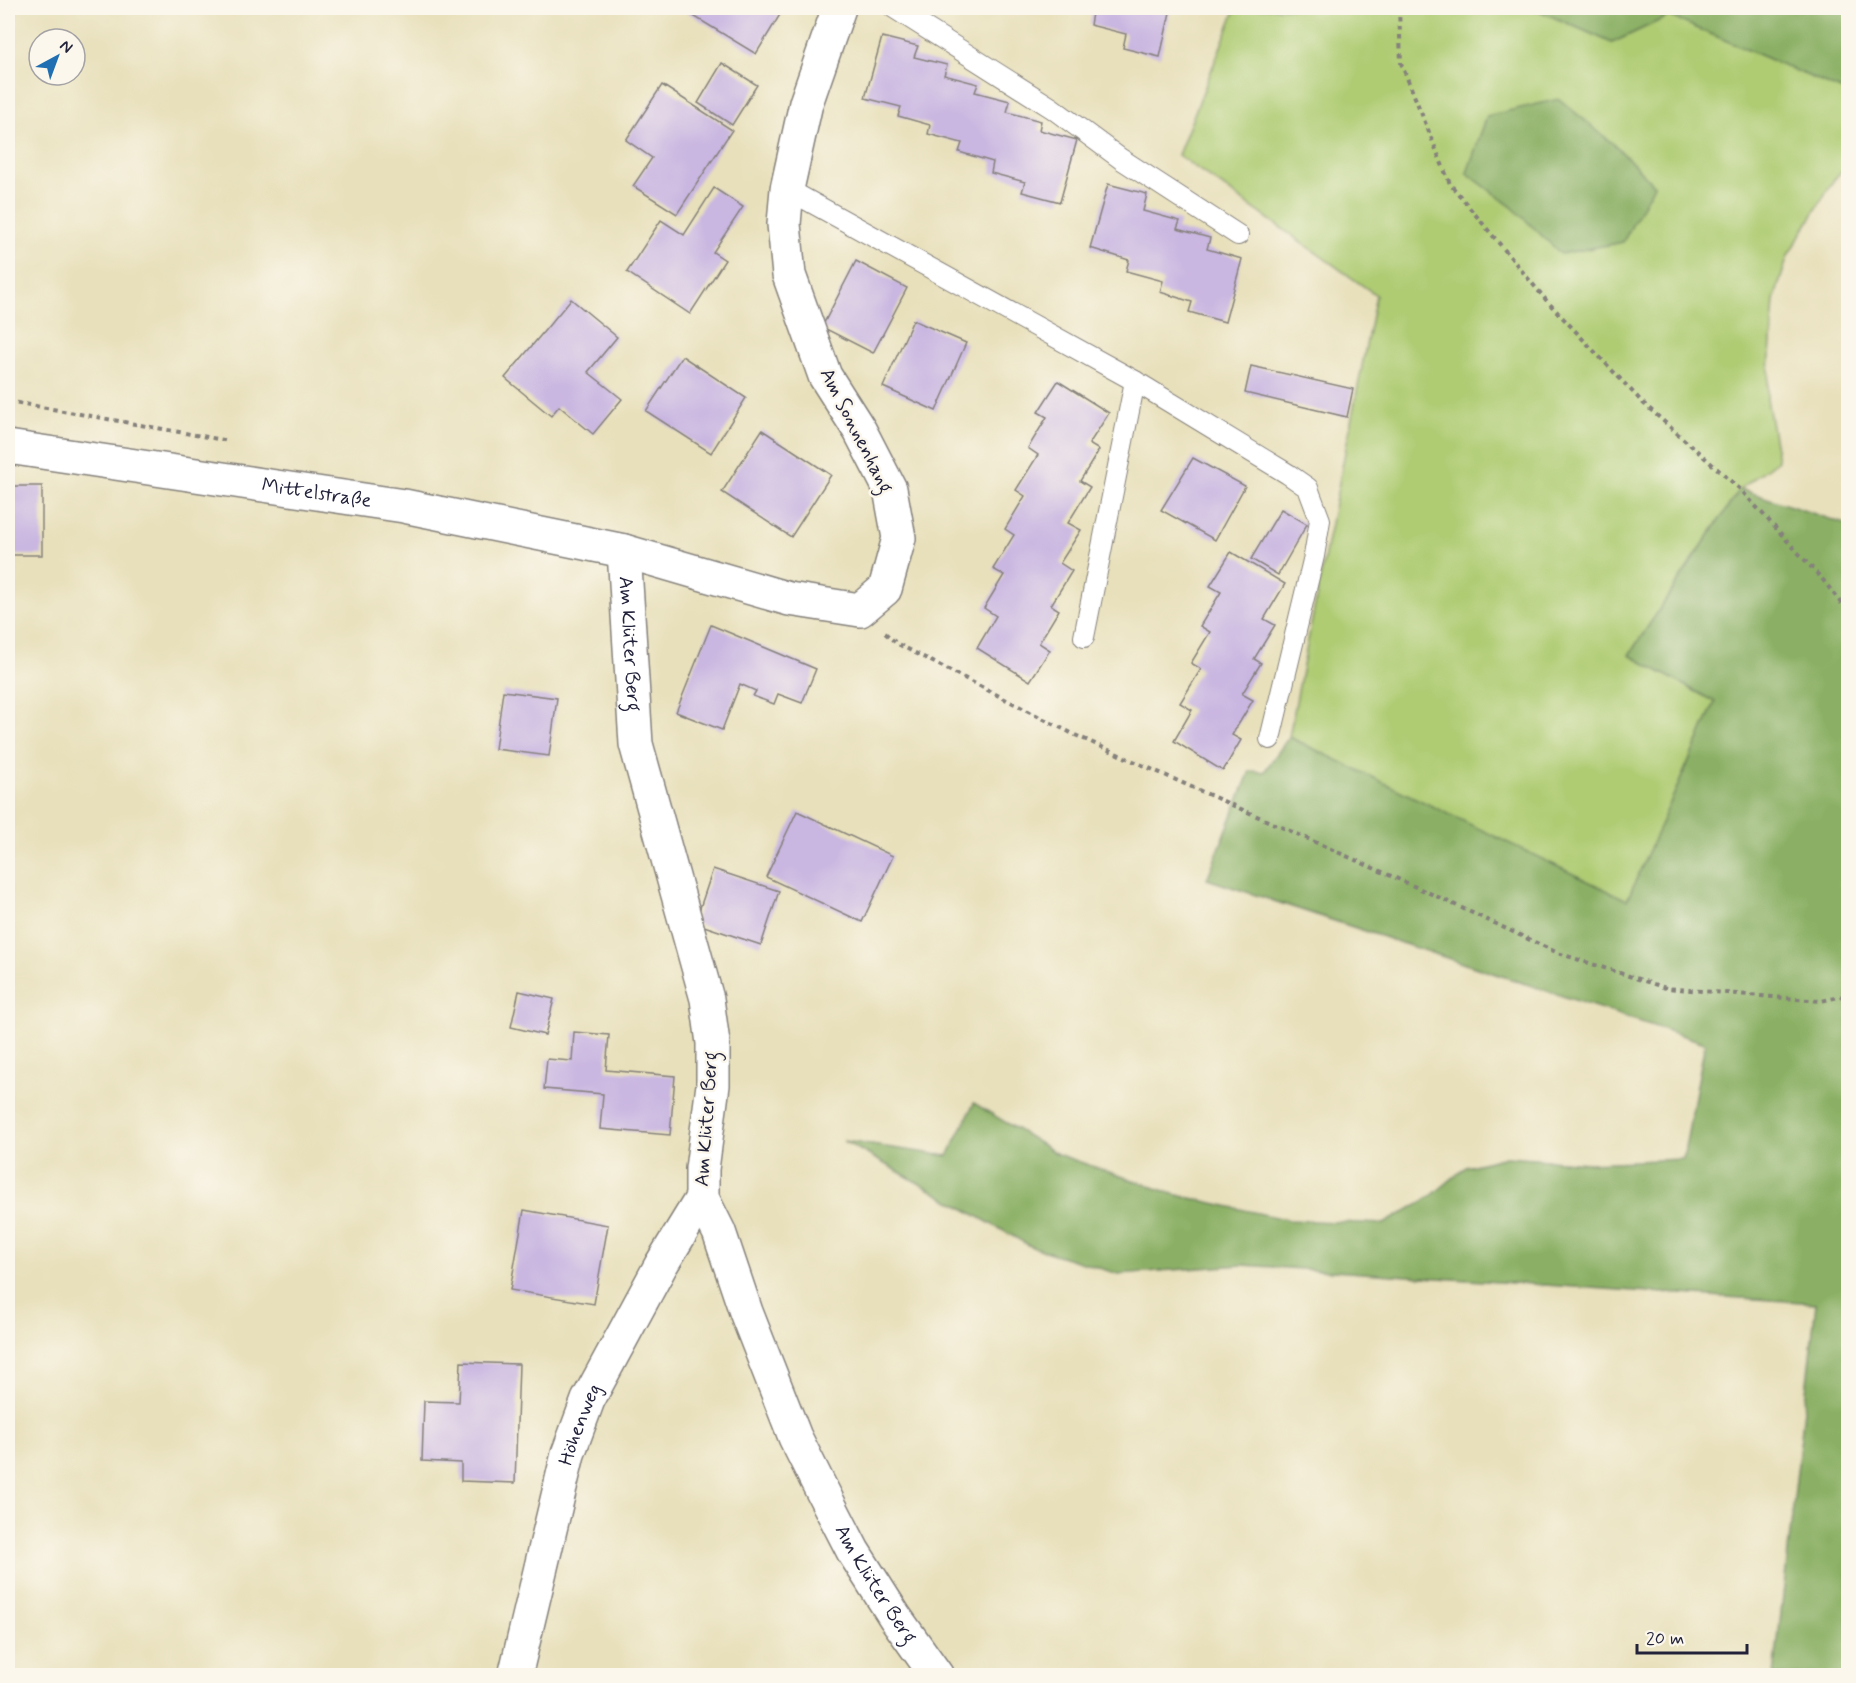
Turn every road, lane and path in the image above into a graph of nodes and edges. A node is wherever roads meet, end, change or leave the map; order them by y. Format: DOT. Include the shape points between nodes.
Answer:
graph roads {
  1 [pos="839,8"];
  2 [pos="894,8"];
  3 [pos="1399,8"];
  4 [pos="787,189"];
  5 [pos="1238,235"];
  6 [pos="1135,381"];
  7 [pos="8,447"];
  8 [pos="624,551"];
  9 [pos="860,610"];
  10 [pos="1848,612"];
  11 [pos="1084,637"];
  12 [pos="1270,739"];
  13 [pos="1848,995"];
  14 [pos="702,1198"];
  15 [pos="515,1676"];
  16 [pos="937,1676"];
  1 -- 4 [label="street, Am Sonnenhang" via="806,103"];
  2 -- 5 [label="lane" via="1053,108 1121,159"];
  3 -- 10 [label="path" via="1401,63 1450,184 1546,300 1643,403 1740,489"];
  4 -- 6 [label="lane"];
  4 -- 9 [label="street, Am Sonnenhang" via="784,224 789,275 825,376 890,489 899,538 885,589"];
  6 -- 11 [label="lane"];
  6 -- 12 [label="lane" via="1308,488 1320,520"];
  7 -- 8 [label="street, Mittelstraße" via="404,506"];
  8 -- 9 [label="street" via="789,599"];
  8 -- 14 [label="street, Am Klüter Berg" via="636,744 707,999 713,1042 713,1085"];
  9 -- 13 [label="path" via="896,643 1075,735 1558,953 1666,988 1821,1001"];
  14 -- 15 [label="street, Höhenweg" via="588,1400 568,1454"];
  14 -- 16 [label="street, Am Klüter Berg" via="719,1232 795,1437 853,1551"];
}
